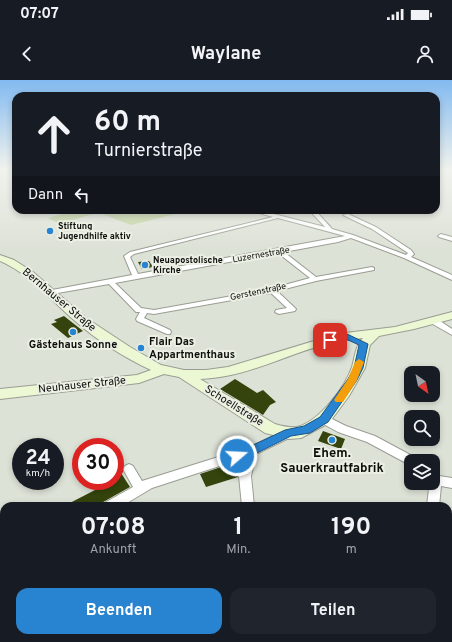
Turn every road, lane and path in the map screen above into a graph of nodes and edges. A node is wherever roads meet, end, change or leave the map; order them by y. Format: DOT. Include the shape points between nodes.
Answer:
graph roads {
  1 [pos="266,214"];
  2 [pos="316,214"];
  3 [pos="346,216"];
  4 [pos="277,217"];
  5 [pos="330,230"];
  6 [pos="351,236"];
  7 [pos="441,236"];
  8 [pos="452,239"];
  9 [pos="280,251"];
  10 [pos="406,257"];
  11 [pos="1,259"];
  12 [pos="372,268"];
  13 [pos="136,277"];
  14 [pos="452,278"];
  15 [pos="315,279"];
  16 [pos="110,281"];
  17 [pos="272,290"];
  18 [pos="52,292"];
  19 [pos="144,312"];
  20 [pos="279,312"];
  21 [pos="452,315"];
  22 [pos="434,321"];
  23 [pos="167,332"];
  24 [pos="375,333"];
  25 [pos="452,333"];
  26 [pos="347,336"];
  27 [pos="364,344"];
  28 [pos="163,370"];
  29 [pos="182,374"];
  30 [pos="201,379"];
  31 [pos="0,394"];
  32 [pos="324,419"];
  33 [pos="269,436"];
  34 [pos="251,451"];
  35 [pos="404,457"];
  36 [pos="129,469"];
  37 [pos="440,482"];
  38 [pos="452,483"];
  39 [pos="140,489"];
  40 [pos="435,490"];
  41 [pos="118,502"];
  42 [pos="248,502"];
  43 [pos="433,502"];
  1 -- 4 [label="street"];
  2 -- 5 [label="street"];
  3 -- 10 [label="street" via="374,228 410,251 412,254"];
  4 -- 5 [label="street"];
  4 -- 13 [label="street" via="132,253 127,256"];
  5 -- 6 [label="street"];
  6 -- 9 [label="street, Luzernestraße"];
  6 -- 10 [label="street"];
  7 -- 8 [label="street"];
  9 -- 13 [label="street, Luzernestraße"];
  9 -- 15 [label="street"];
  10 -- 14 [label="street"];
  11 -- 18 [label="main road, Bernhauser Straße" via="25,269"];
  12 -- 15 [label="street, Gerstenstraße"];
  13 -- 16 [label="street, Luzernestraße"];
  15 -- 17 [label="street, Gerstenstraße"];
  16 -- 18 [label="street, Luzernestraße"];
  16 -- 19 [label="street"];
  17 -- 19 [label="street, Gerstenstraße"];
  17 -- 20 [label="street" via="292,309"];
  18 -- 28 [label="main road, Bernhauser Straße" via="94,330"];
  19 -- 23 [label="street" via="140,319"];
  21 -- 22 [label="main road"];
  22 -- 24 [label="main road"];
  22 -- 25 [label="street"];
  24 -- 26 [label="main road"];
  24 -- 27 [label="main road"];
  26 -- 27 [label="main road"];
  26 -- 30 [label="main road"];
  27 -- 32 [label="main road" via="353,380"];
  28 -- 29 [label="main road, Bernhauser Straße"];
  28 -- 31 [label="main road, Neuhauser Straße" via="139,379"];
  29 -- 30 [label="main road, Schoellstraße"];
  30 -- 33 [label="main road, Schoellstraße"];
  32 -- 33 [label="main road, Schoellstraße" via="306,430"];
  32 -- 35 [label="street"];
  33 -- 34 [label="street"];
  34 -- 39 [label="street" via="148,484"];
  34 -- 42 [label="street" via="245,476"];
  36 -- 39 [label="street"];
  37 -- 38 [label="street"];
  39 -- 41 [label="street"];
  40 -- 43 [label="street"];
}
